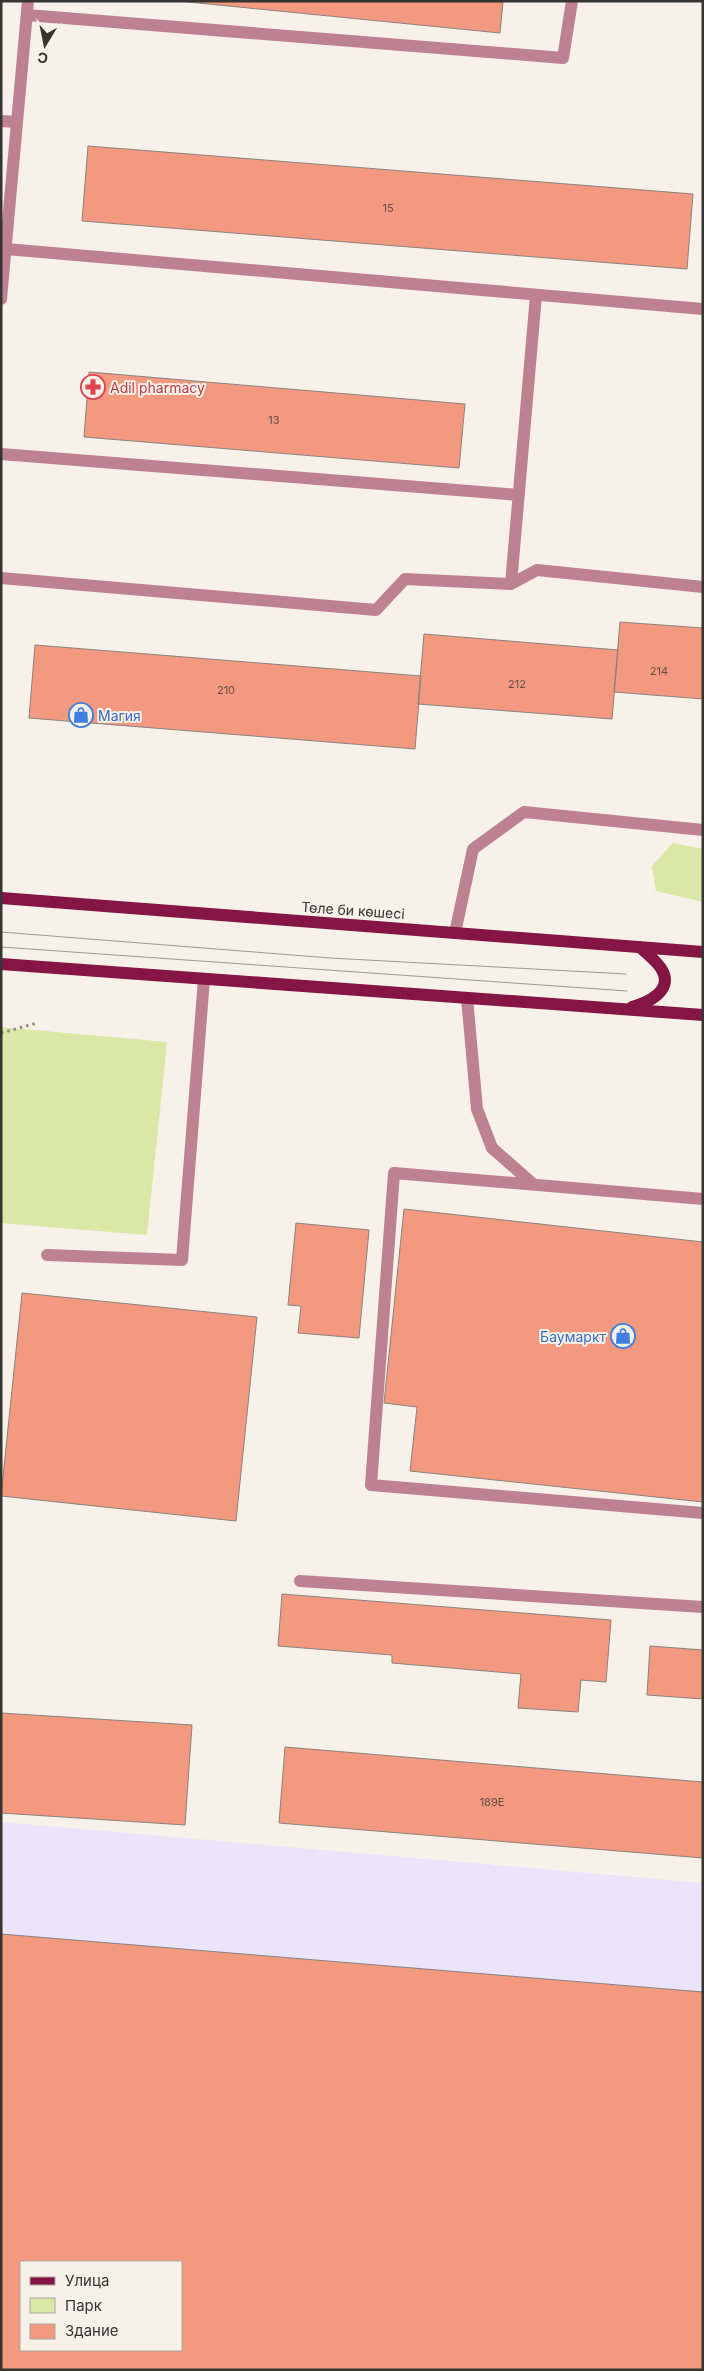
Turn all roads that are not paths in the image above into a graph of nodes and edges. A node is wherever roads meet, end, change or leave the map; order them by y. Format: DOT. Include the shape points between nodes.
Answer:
graph roads {
  1 [pos="28,1"];
  2 [pos="572,1"];
  3 [pos="27,14"];
  4 [pos="1,121"];
  5 [pos="17,122"];
  6 [pos="6,249"];
  7 [pos="536,295"];
  8 [pos="1,299"];
  9 [pos="703,309"];
  10 [pos="1,454"];
  11 [pos="519,495"];
  12 [pos="1,578"];
  13 [pos="511,584"];
  14 [pos="703,587"];
  15 [pos="703,830"];
  16 [pos="1,898"];
  17 [pos="454,932"];
  18 [pos="640,947"];
  19 [pos="703,952"];
  20 [pos="1,964"];
  21 [pos="204,979"];
  22 [pos="468,998"];
  23 [pos="625,1010"];
  24 [pos="703,1015"];
  25 [pos="533,1184"];
  26 [pos="703,1199"];
  27 [pos="47,1255"];
  28 [pos="703,1513"];
  29 [pos="300,1581"];
  30 [pos="703,1607"];
  1 -- 3 [label="street"];
  2 -- 3 [label="street" via="563,58"];
  3 -- 5 [label="street"];
  4 -- 5 [label="street"];
  5 -- 6 [label="street"];
  6 -- 7 [label="street"];
  6 -- 8 [label="street"];
  7 -- 9 [label="street"];
  7 -- 11 [label="street"];
  10 -- 11 [label="street"];
  11 -- 13 [label="street"];
  12 -- 13 [label="street" via="376,610 405,579"];
  13 -- 14 [label="street" via="537,570"];
  15 -- 17 [label="street" via="524,812 473,849"];
  16 -- 17 [label="main road, Төле би көшесі"];
  17 -- 18 [label="main road, Төле би көшесі"];
  18 -- 19 [label="main road, Төле би көшесі"];
  18 -- 23 [label="main road" via="662,970 666,979 662,992 648,1002"];
  20 -- 21 [label="main road"];
  21 -- 22 [label="main road"];
  21 -- 27 [label="street" via="182,1260"];
  22 -- 23 [label="main road"];
  22 -- 25 [label="street" via="477,1109 492,1148"];
  23 -- 24 [label="main road"];
  25 -- 26 [label="street"];
  25 -- 28 [label="street" via="394,1173 371,1485"];
  29 -- 30 [label="street"];
}
